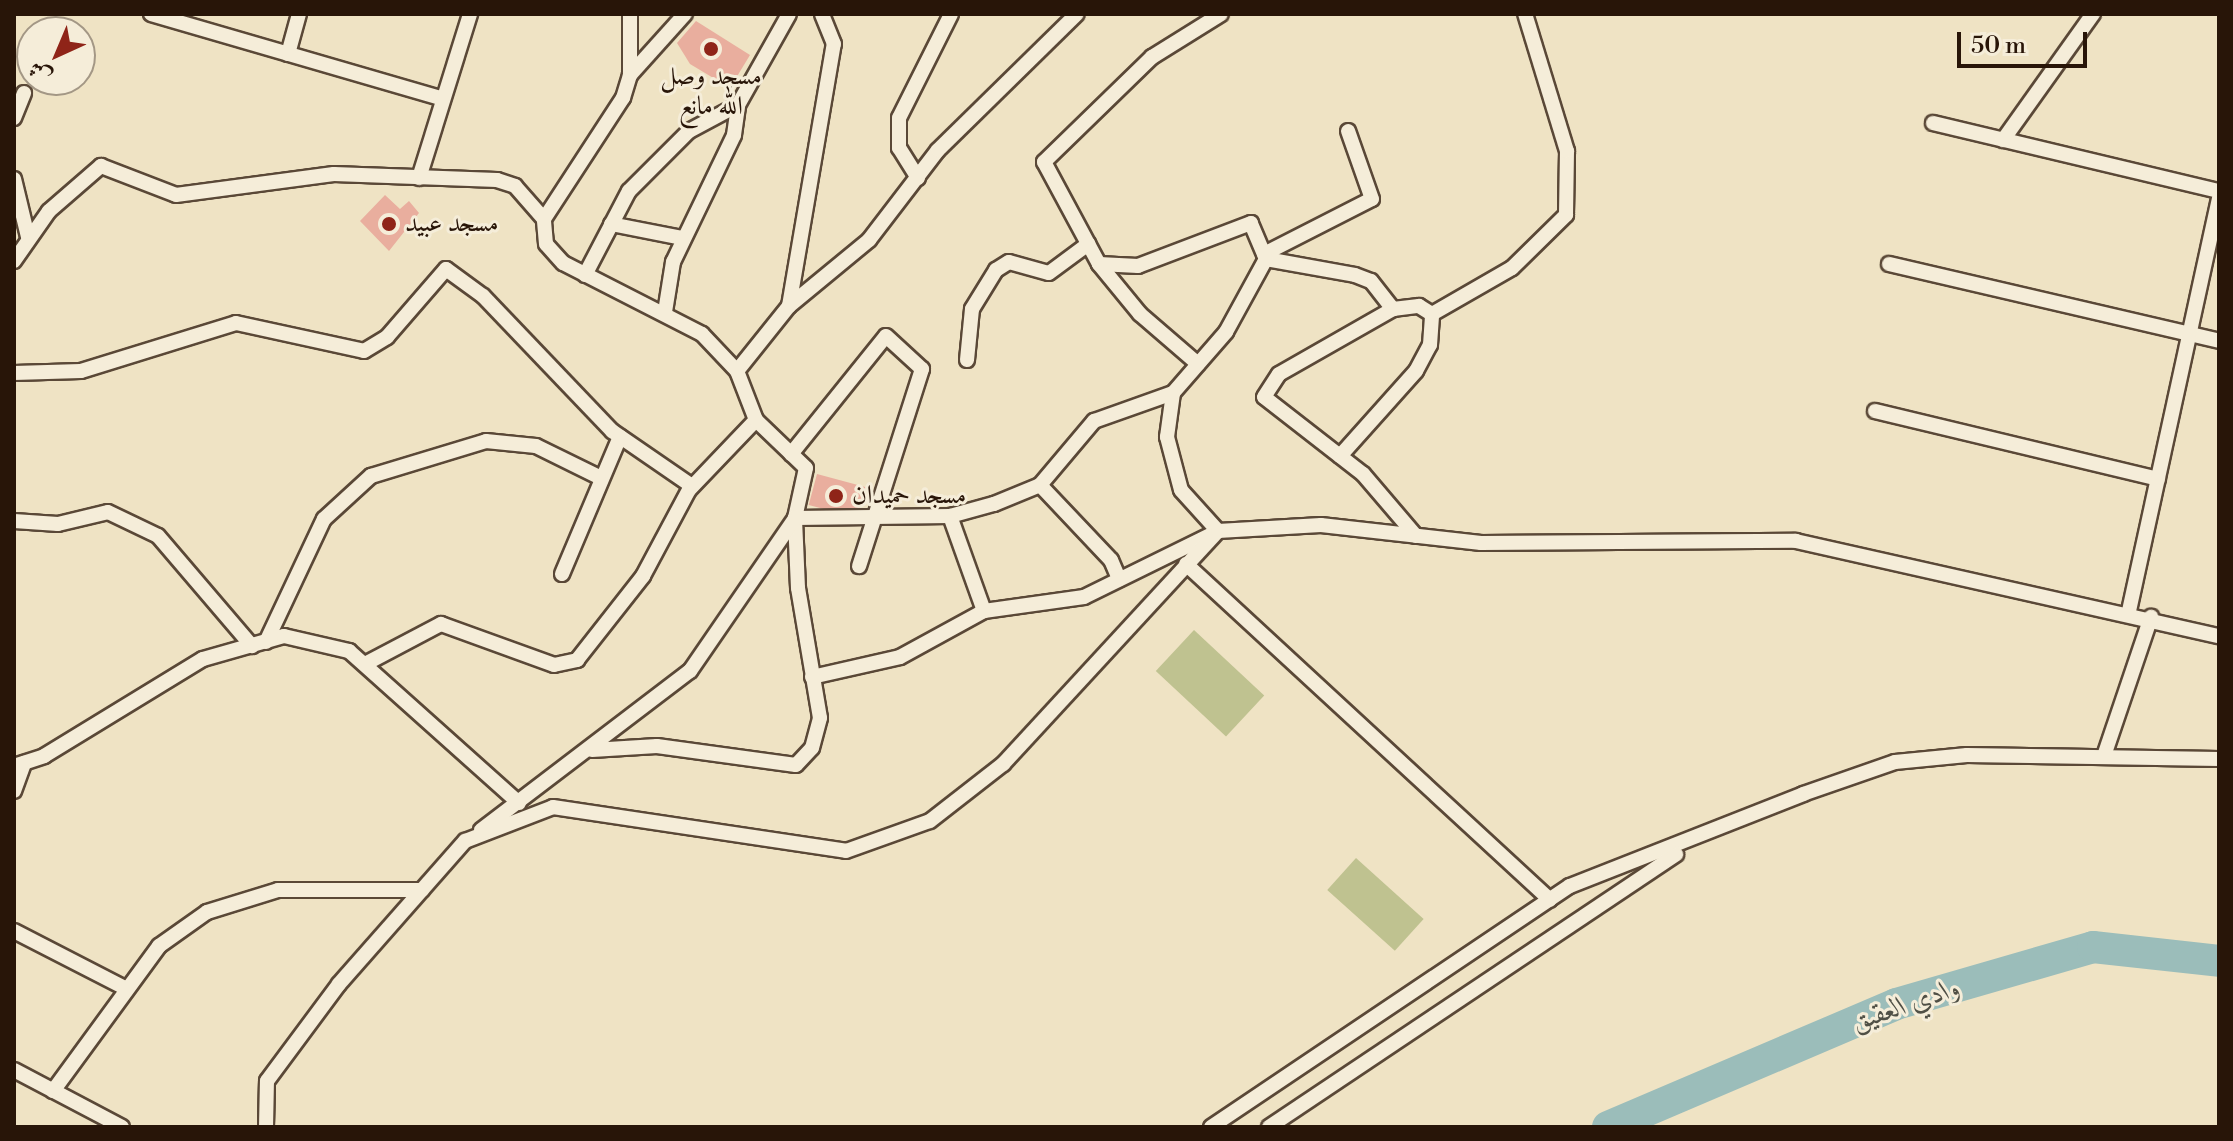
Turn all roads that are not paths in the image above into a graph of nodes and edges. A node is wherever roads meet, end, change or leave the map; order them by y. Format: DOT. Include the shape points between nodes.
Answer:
graph roads {
  1 [pos="151,14"];
  2 [pos="299,14"];
  3 [pos="470,14"];
  4 [pos="630,14"];
  5 [pos="685,14"];
  6 [pos="789,14"];
  7 [pos="822,14"];
  8 [pos="951,14"];
  9 [pos="1077,14"];
  10 [pos="1221,14"];
  11 [pos="1525,14"];
  12 [pos="2093,14"];
  13 [pos="288,54"];
  14 [pos="630,75"];
  15 [pos="23,96"];
  16 [pos="443,99"];
  17 [pos="738,105"];
  18 [pos="14,118"];
  19 [pos="1933,123"];
  20 [pos="1348,131"];
  21 [pos="2003,140"];
  22 [pos="419,178"];
  23 [pos="918,178"];
  24 [pos="14,179"];
  25 [pos="2219,191"];
  26 [pos="2219,198"];
  27 [pos="544,219"];
  28 [pos="611,224"];
  29 [pos="28,237"];
  30 [pos="682,238"];
  31 [pos="1088,244"];
  32 [pos="1265,257"];
  33 [pos="14,261"];
  34 [pos="1099,264"];
  35 [pos="1889,264"];
  36 [pos="585,275"];
  37 [pos="789,306"];
  38 [pos="1393,309"];
  39 [pos="665,312"];
  40 [pos="1432,314"];
  41 [pos="2189,334"];
  42 [pos="2219,341"];
  43 [pos="967,360"];
  44 [pos="1198,364"];
  45 [pos="737,371"];
  46 [pos="14,373"];
  47 [pos="1173,393"];
  48 [pos="1875,411"];
  49 [pos="756,420"];
  50 [pos="620,437"];
  51 [pos="791,454"];
  52 [pos="1340,456"];
  53 [pos="599,477"];
  54 [pos="2158,479"];
  55 [pos="1040,485"];
  56 [pos="692,486"];
  57 [pos="950,516"];
  58 [pos="795,518"];
  59 [pos="870,519"];
  60 [pos="14,521"];
  61 [pos="1218,531"];
  62 [pos="1416,536"];
  63 [pos="1186,564"];
  64 [pos="859,566"];
  65 [pos="562,574"];
  66 [pos="1119,579"];
  67 [pos="984,611"];
  68 [pos="2129,611"];
  69 [pos="2151,617"];
  70 [pos="2219,636"];
  71 [pos="259,644"];
  72 [pos="365,664"];
  73 [pos="812,677"];
  74 [pos="592,750"];
  75 [pos="2105,753"];
  76 [pos="2219,759"];
  77 [pos="19,764"];
  78 [pos="14,791"];
  79 [pos="519,803"];
  80 [pos="465,841"];
  81 [pos="1692,843"];
  82 [pos="422,890"];
  83 [pos="1550,900"];
  84 [pos="14,931"];
  85 [pos="125,988"];
  86 [pos="14,1070"];
  87 [pos="53,1091"];
  88 [pos="122,1127"];
  89 [pos="266,1127"];
  90 [pos="1211,1127"];
  91 [pos="1269,1127"];
  1 -- 13 [label="street"];
  2 -- 13 [label="street"];
  3 -- 16 [label="street"];
  4 -- 14 [label="street"];
  5 -- 14 [label="street"];
  6 -- 17 [label="street"];
  7 -- 37 [label="street" via="834,44"];
  8 -- 23 [label="street" via="899,118 899,148"];
  9 -- 23 [label="street"];
  10 -- 31 [label="street" via="1152,57 1044,162"];
  11 -- 40 [label="street" via="1567,151 1566,215 1512,268"];
  12 -- 21 [label="street"];
  13 -- 16 [label="street"];
  14 -- 27 [label="street" via="574,182"];
  15 -- 18 [label="street"];
  16 -- 22 [label="street"];
  17 -- 28 [label="street" via="650,165"];
  17 -- 30 [label="street" via="734,135"];
  19 -- 21 [label="street"];
  20 -- 32 [label="street" via="1372,199"];
  21 -- 25 [label="street"];
  22 -- 27 [label="street" via="497,180 515,186"];
  22 -- 29 [label="street" via="334,174 176,195 101,166"];
  23 -- 37 [label="street" via="869,240"];
  24 -- 29 [label="street"];
  26 -- 41 [label="street"];
  27 -- 36 [label="street" via="546,244"];
  28 -- 30 [label="street"];
  28 -- 36 [label="street"];
  29 -- 33 [label="street"];
  30 -- 39 [label="street"];
  31 -- 34 [label="street"];
  31 -- 43 [label="street" via="1049,273 1009,262 996,270 972,309"];
  32 -- 34 [label="street" via="1251,223 1138,266"];
  32 -- 38 [label="street" via="1371,281"];
  32 -- 44 [label="street"];
  34 -- 44 [label="street" via="1140,314"];
  35 -- 41 [label="street"];
  36 -- 39 [label="street"];
  37 -- 45 [label="street"];
  38 -- 40 [label="street" via="1419,306"];
  38 -- 52 [label="street" via="1267,385 1269,404"];
  39 -- 45 [label="street" via="702,334"];
  40 -- 52 [label="street" via="1430,345 1416,371"];
  41 -- 42 [label="street"];
  41 -- 54 [label="street"];
  44 -- 47 [label="street"];
  45 -- 49 [label="street"];
  46 -- 50 [label="street" via="81,371 236,323 364,351 387,337 446,269 483,296"];
  47 -- 55 [label="street" via="1094,421"];
  47 -- 61 [label="street" via="1167,437 1181,490"];
  48 -- 54 [label="street"];
  49 -- 51 [label="street"];
  49 -- 56 [label="street"];
  50 -- 53 [label="street"];
  50 -- 56 [label="street"];
  51 -- 58 [label="street" via="806,468"];
  51 -- 59 [label="street" via="886,336 922,369"];
  52 -- 62 [label="street"];
  53 -- 65 [label="street"];
  53 -- 71 [label="street" via="536,446 486,441 371,476 324,519"];
  54 -- 68 [label="street"];
  55 -- 57 [label="street"];
  55 -- 66 [label="street" via="1111,560"];
  56 -- 72 [label="street" via="643,576 577,660 554,665 441,624"];
  57 -- 59 [label="street"];
  57 -- 67 [label="street"];
  58 -- 59 [label="street"];
  58 -- 73 [label="street"];
  58 -- 74 [label="street" via="690,671"];
  59 -- 64 [label="street"];
  60 -- 71 [label="street" via="58,524 108,512 158,536"];
  61 -- 62 [label="street" via="1321,525"];
  61 -- 63 [label="street"];
  61 -- 66 [label="street"];
  62 -- 68 [label="street" via="1481,543 1796,541"];
  63 -- 80 [label="street" via="1003,764 930,821 846,851 553,807"];
  63 -- 83 [label="street"];
  66 -- 67 [label="street" via="1084,597"];
  67 -- 73 [label="street" via="900,657"];
  68 -- 69 [label="street"];
  69 -- 70 [label="street"];
  69 -- 75 [label="street"];
  71 -- 72 [label="street" via="284,636 324,642"];
  71 -- 77 [label="street" via="203,659"];
  72 -- 79 [label="street"];
  73 -- 74 [label="street" via="820,718 812,748 796,765 657,746"];
  74 -- 79 [label="street"];
  75 -- 76 [label="street"];
  75 -- 81 [label="street" via="1895,762"];
  77 -- 78 [label="street"];
  79 -- 80 [label="street"];
  80 -- 82 [label="street"];
  81 -- 83 [label="street"];
  81 -- 91 [label="street"];
  82 -- 85 [label="street" via="278,890 207,912 159,946"];
  82 -- 89 [label="street" via="267,1081"];
  83 -- 90 [label="street"];
  84 -- 85 [label="street"];
  85 -- 87 [label="street"];
  86 -- 87 [label="street"];
  87 -- 88 [label="street"];
}
